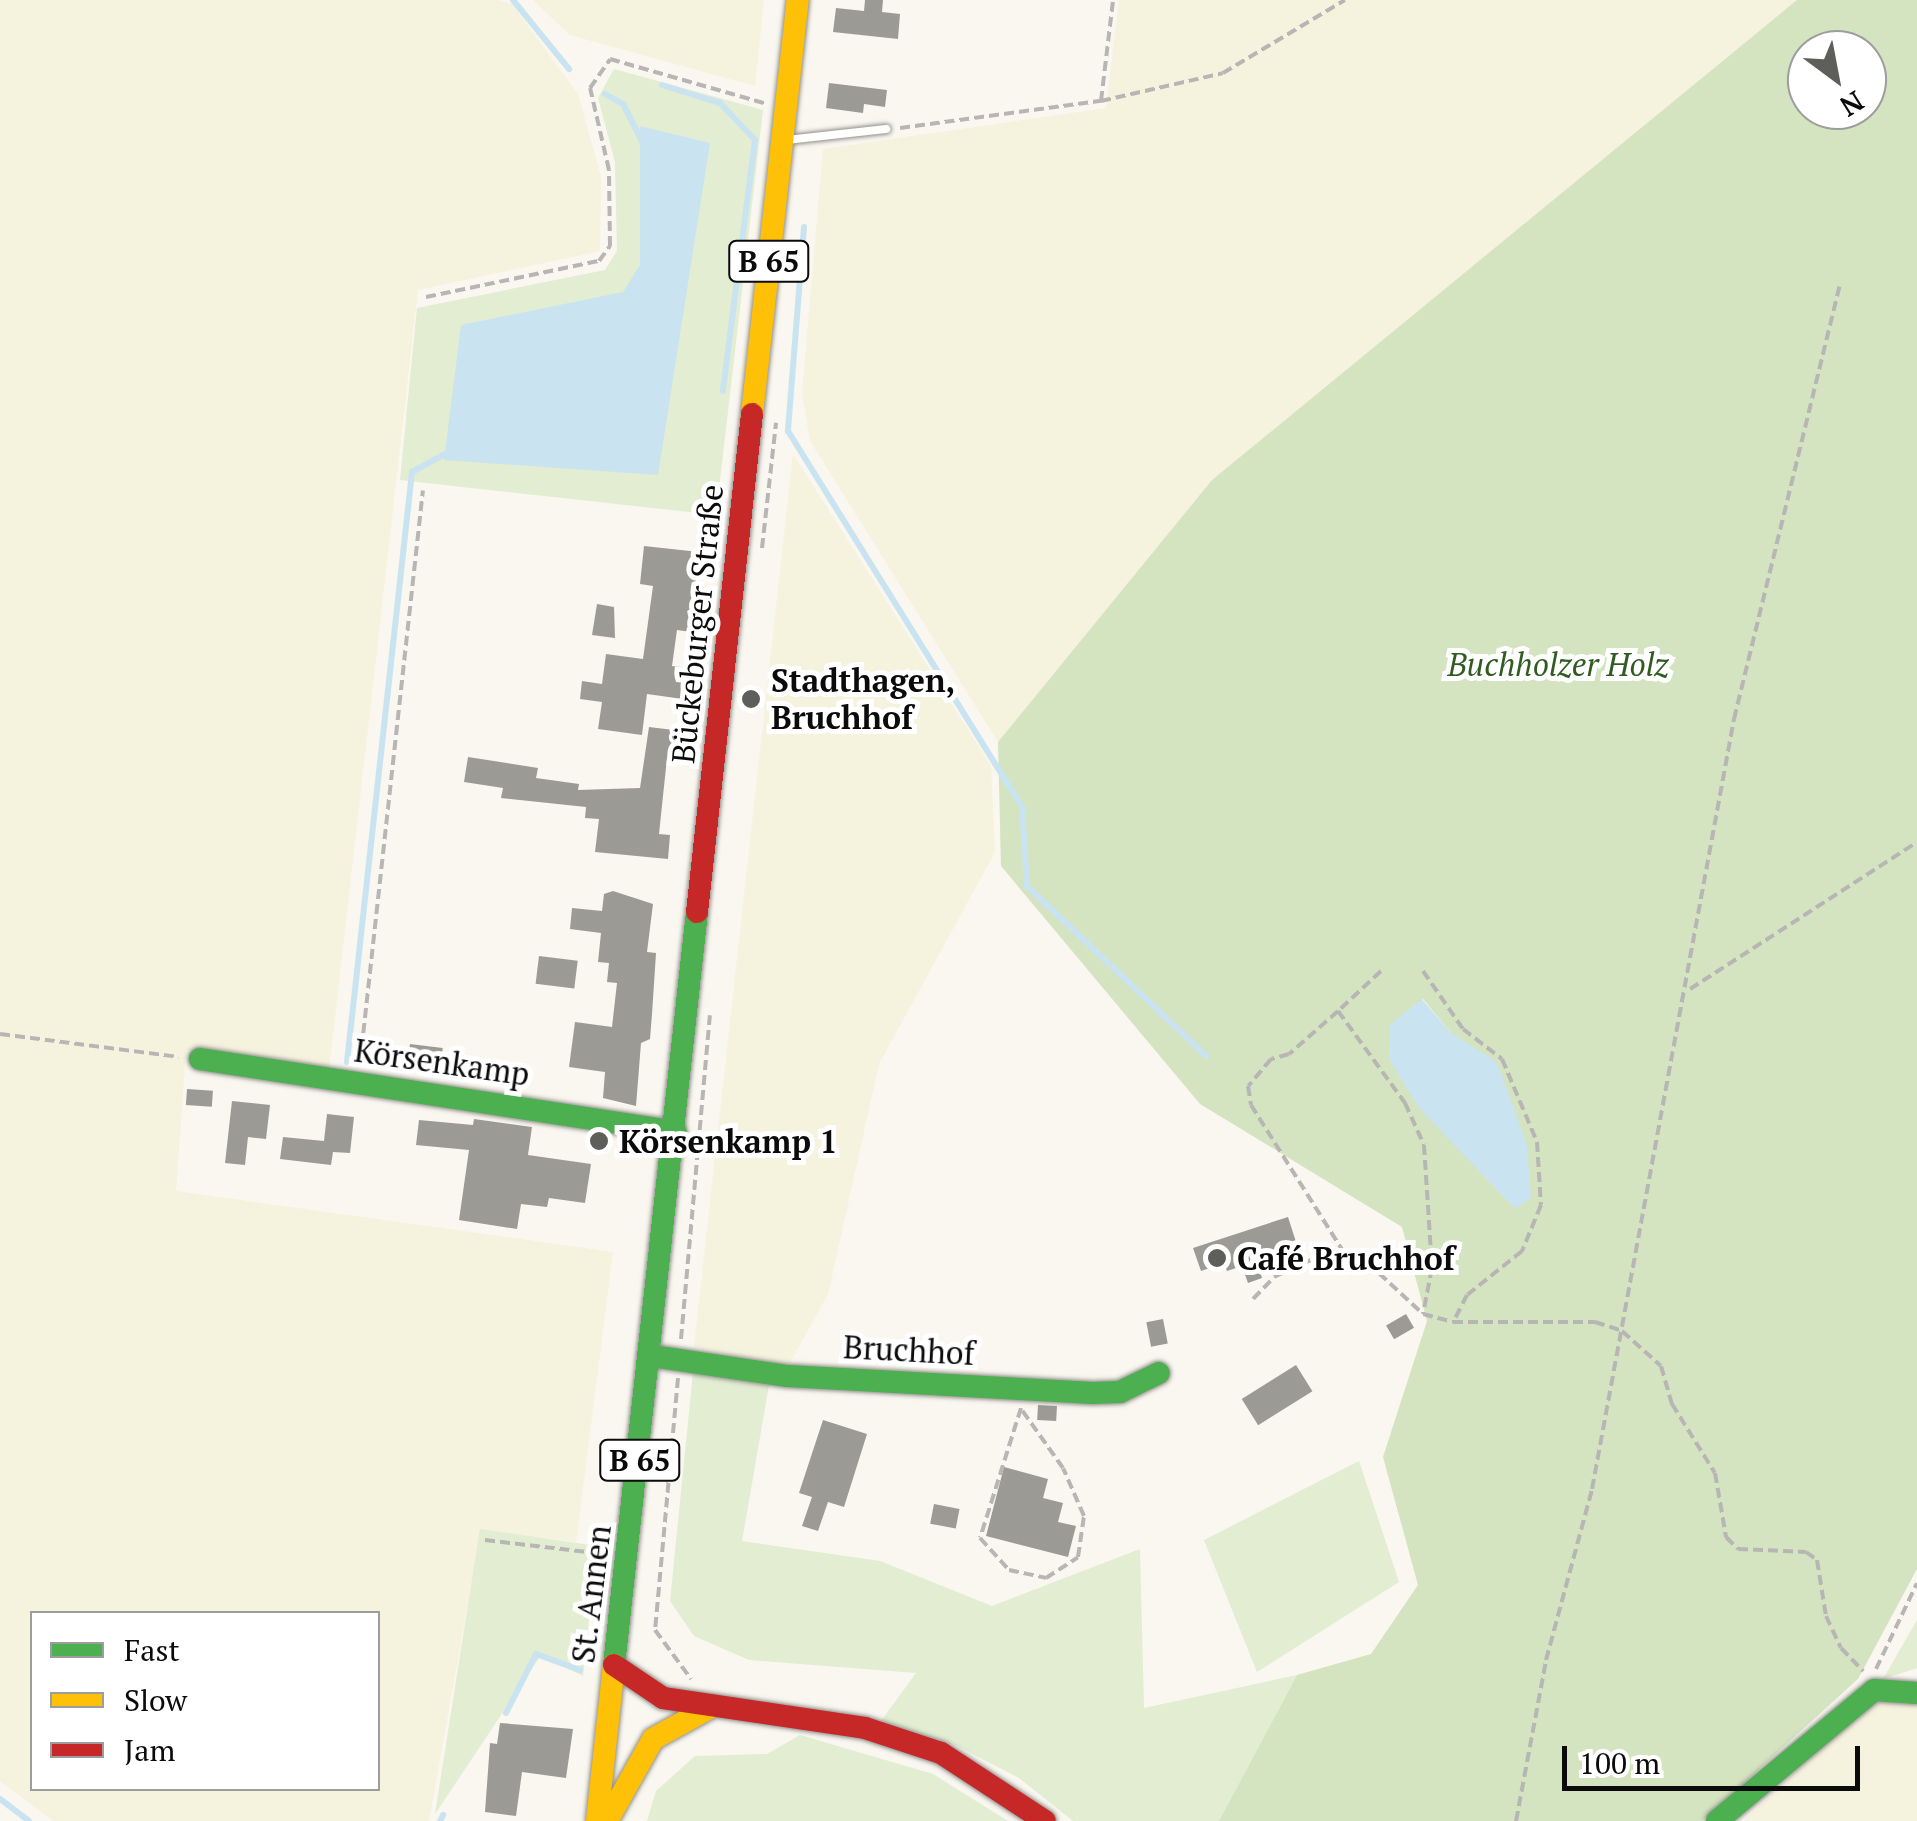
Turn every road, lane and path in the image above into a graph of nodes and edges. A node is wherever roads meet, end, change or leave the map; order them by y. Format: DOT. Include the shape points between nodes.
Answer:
graph roads {
  1 [pos="798,0"];
  2 [pos="1113,0"];
  3 [pos="1346,0"];
  4 [pos="1101,101"];
  5 [pos="786,110"];
  6 [pos="886,130"];
  7 [pos="782,141"];
  8 [pos="1840,284"];
  9 [pos="426,297"];
  10 [pos="423,490"];
  11 [pos="1917,842"];
  12 [pos="1380,971"];
  13 [pos="1423,971"];
  14 [pos="1688,990"];
  15 [pos="711,1010"];
  16 [pos="1338,1012"];
  17 [pos="0,1034"];
  18 [pos="200,1059"];
  19 [pos="358,1083"];
  20 [pos="676,1132"];
  21 [pos="1345,1254"];
  22 [pos="663,1255"];
  23 [pos="1254,1299"];
  24 [pos="1422,1314"];
  25 [pos="1453,1322"];
  26 [pos="1622,1331"];
  27 [pos="652,1356"];
  28 [pos="680,1359"];
  29 [pos="1158,1373"];
  30 [pos="1018,1400"];
  31 [pos="485,1540"];
  32 [pos="629,1556"];
  33 [pos="1917,1583"];
  34 [pos="614,1665"];
  35 [pos="1917,1693"];
  36 [pos="688,1703"];
  37 [pos="712,1707"];
  38 [pos="596,1821"];
  39 [pos="607,1821"];
  40 [pos="1045,1821"];
  41 [pos="1516,1821"];
  42 [pos="1717,1821"];
  1 -- 5 [label="main road, Bückeburger Straße / B 65"];
  2 -- 4 [label="path"];
  3 -- 4 [label="path" via="1223,72"];
  4 -- 6 [label="path"];
  5 -- 7 [label="main road, Bückeburger Straße / B 65"];
  5 -- 9 [label="path" via="610,59 590,88 609,170 610,246 598,261"];
  6 -- 7 [label="lane"];
  7 -- 20 [label="main road, Bückeburger Straße / B 65"];
  8 -- 14 [label="path" via="1734,719"];
  10 -- 19 [label="path"];
  11 -- 14 [label="path"];
  12 -- 16 [label="path"];
  13 -- 25 [label="path" via="1463,1028 1502,1060 1537,1142 1540,1206 1522,1250 1467,1295"];
  14 -- 26 [label="path"];
  15 -- 28 [label="path"];
  16 -- 21 [label="path" via="1289,1054 1271,1060 1248,1086 1251,1105"];
  16 -- 24 [label="path" via="1405,1103 1423,1143 1432,1268"];
  17 -- 18 [label="path"];
  18 -- 19 [label="main road, Körsenkamp"];
  19 -- 20 [label="main road, Körsenkamp"];
  20 -- 22 [label="main road, Bückeburger Straße / B 65"];
  21 -- 23 [label="path" via="1313,1259 1274,1277"];
  21 -- 24 [label="path" via="1368,1263"];
  22 -- 27 [label="main road, St. Annen / B 65"];
  24 -- 25 [label="path"];
  25 -- 26 [label="path" via="1595,1322"];
  26 -- 33 [label="path" via="1661,1366 1672,1404 1715,1473 1726,1537 1738,1549 1806,1552 1817,1560 1826,1616 1841,1648 1872,1680"];
  26 -- 41 [label="path"];
  27 -- 28 [label="main road, Bruchhof"];
  27 -- 32 [label="main road, St. Annen / B 65"];
  28 -- 30 [label="main road, Bruchhof"];
  28 -- 36 [label="path" via="654,1609 661,1644 688,1670"];
  29 -- 30 [label="main road, Bruchhof" via="1137,1386"];
  30 -- 30 [label="path" via="980,1538 1009,1570 1046,1578 1078,1557 1084,1516 1063,1468"];
  31 -- 32 [label="path"];
  32 -- 34 [label="main road, St. Annen / B 65"];
  34 -- 36 [label="main road" via="640,1687"];
  34 -- 38 [label="main road, St. Annen"];
  35 -- 42 [label="main road" via="1874,1690"];
  36 -- 37 [label="main road"];
  37 -- 39 [label="main road" via="653,1739"];
  37 -- 40 [label="main road" via="865,1728 942,1753"];
}
